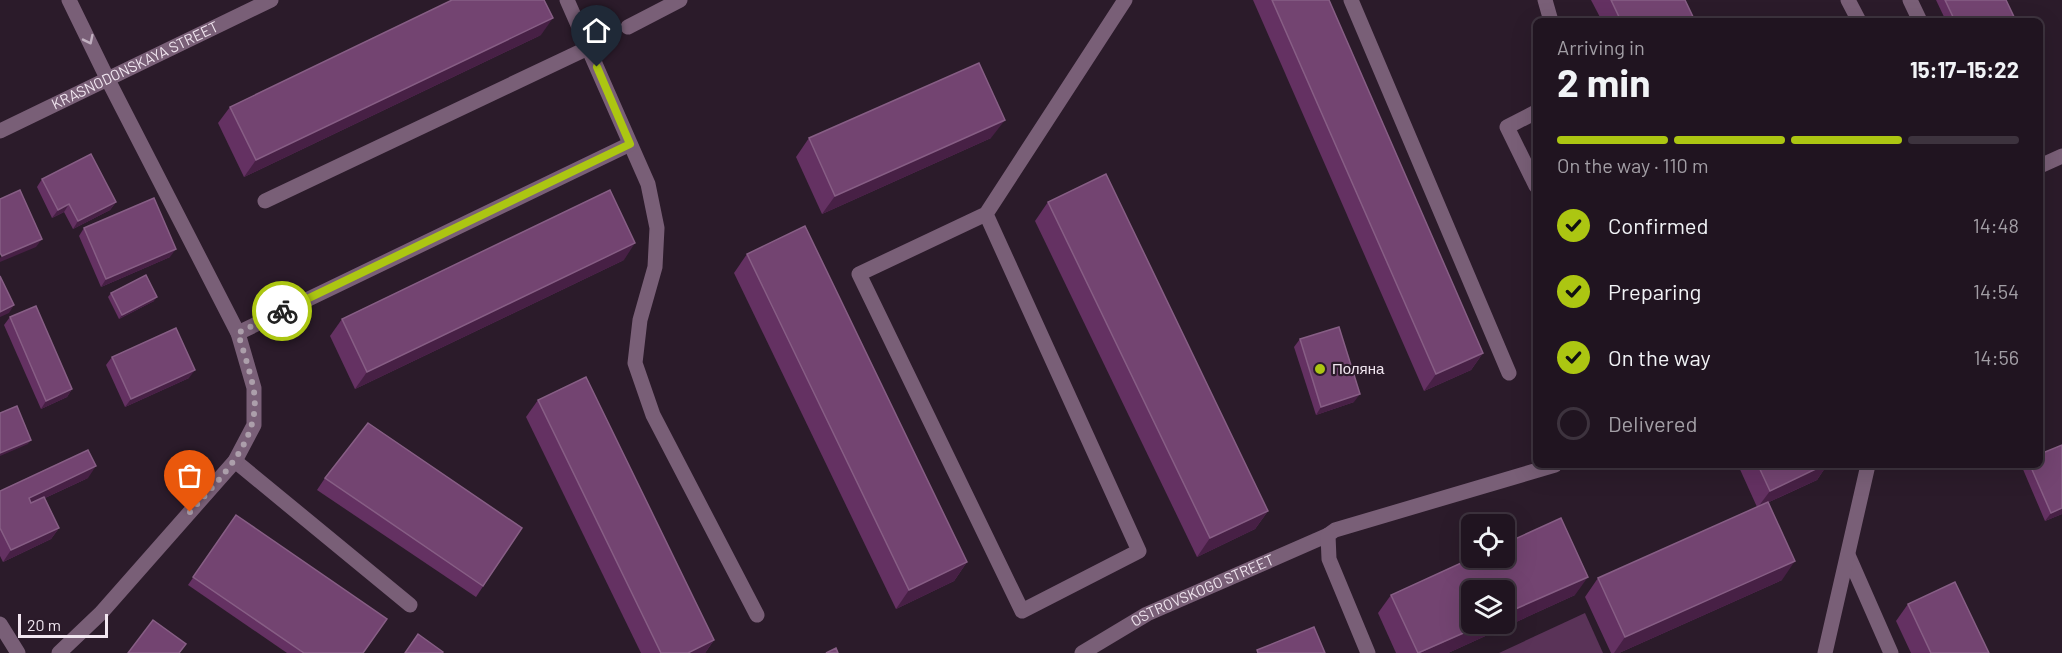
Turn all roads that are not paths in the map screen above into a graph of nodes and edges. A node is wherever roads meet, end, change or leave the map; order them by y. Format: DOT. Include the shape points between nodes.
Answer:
graph roads {
  1 [pos="69,0"];
  2 [pos="271,0"];
  3 [pos="567,0"];
  4 [pos="680,0"];
  5 [pos="1125,0"];
  6 [pos="1351,0"];
  7 [pos="1545,0"];
  8 [pos="1848,0"];
  9 [pos="1910,0"];
  10 [pos="1550,18"];
  11 [pos="1857,18"];
  12 [pos="1919,18"];
  13 [pos="628,27"];
  14 [pos="588,48"];
  15 [pos="108,80"];
  16 [pos="1533,114"];
  17 [pos="0,131"];
  18 [pos="630,144"];
  19 [pos="2062,156"];
  20 [pos="2043,165"];
  21 [pos="1533,180"];
  22 [pos="265,201"];
  23 [pos="986,214"];
  24 [pos="238,333"];
  25 [pos="1509,373"];
  26 [pos="235,461"];
  27 [pos="1544,468"];
  28 [pos="1867,468"];
  29 [pos="1328,535"];
  30 [pos="1848,555"];
  31 [pos="410,605"];
  32 [pos="757,615"];
  33 [pos="0,624"];
  34 [pos="18,653"];
  35 [pos="59,653"];
  36 [pos="1082,653"];
  37 [pos="1368,653"];
  38 [pos="1825,653"];
  39 [pos="1891,653"];
  1 -- 15 [label="street, one-way"];
  2 -- 15 [label="street, KRASNODONSKAYA STREET"];
  3 -- 14 [label="street"];
  4 -- 13 [label="street"];
  5 -- 23 [label="street"];
  6 -- 25 [label="street"];
  7 -- 10 [label="street"];
  8 -- 11 [label="street"];
  9 -- 12 [label="street"];
  14 -- 18 [label="street"];
  14 -- 22 [label="street"];
  15 -- 17 [label="street, KRASNODONSKAYA STREET"];
  15 -- 24 [label="street"];
  16 -- 21 [label="street" via="1507,128"];
  18 -- 24 [label="street"];
  18 -- 32 [label="street" via="648,184 657,228 655,267 640,320 636,363 653,415"];
  19 -- 20 [label="street"];
  23 -- 23 [label="street" via="859,274 1022,611 1139,551"];
  24 -- 26 [label="street" via="254,388 254,424"];
  26 -- 31 [label="street"];
  26 -- 35 [label="street" via="100,613"];
  27 -- 29 [label="street, OSTROVSKOGO STREET" via="1383,514"];
  28 -- 30 [label="street"];
  29 -- 36 [label="street, OSTROVSKOGO STREET" via="1147,614"];
  29 -- 37 [label="street" via="1329,559"];
  30 -- 38 [label="street"];
  30 -- 39 [label="street"];
  33 -- 34 [label="street"];
}
